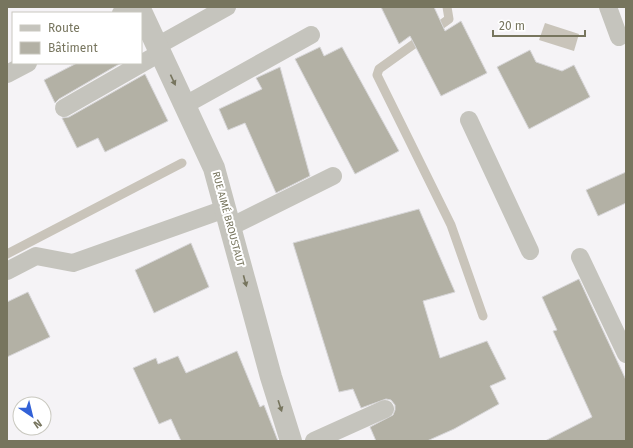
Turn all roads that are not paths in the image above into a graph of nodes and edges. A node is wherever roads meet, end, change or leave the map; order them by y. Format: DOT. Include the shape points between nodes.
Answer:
graph roads {
  1 [pos="132,7"];
  2 [pos="227,7"];
  3 [pos="608,7"];
  4 [pos="123,12"];
  5 [pos="142,13"];
  6 [pos="311,35"];
  7 [pos="618,37"];
  8 [pos="159,49"];
  9 [pos="142,60"];
  10 [pos="26,64"];
  11 [pos="135,64"];
  12 [pos="7,74"];
  13 [pos="185,105"];
  14 [pos="64,108"];
  15 [pos="469,120"];
  16 [pos="333,176"];
  17 [pos="228,218"];
  18 [pos="530,250"];
  19 [pos="580,257"];
  20 [pos="7,270"];
  21 [pos="626,354"];
  22 [pos="385,409"];
  23 [pos="291,441"];
  24 [pos="314,441"];
  1 -- 4 [label="lane"];
  2 -- 8 [label="lane"];
  3 -- 7 [label="lane"];
  5 -- 8 [label="street, RUE AIMÉ BROUSTAUT"];
  6 -- 13 [label="lane"];
  8 -- 9 [label="lane"];
  8 -- 13 [label="street, RUE AIMÉ BROUSTAUT, one-way"];
  10 -- 12 [label="lane"];
  11 -- 14 [label="lane"];
  13 -- 17 [label="street, RUE AIMÉ BROUSTAUT" via="214,168"];
  15 -- 18 [label="lane"];
  16 -- 17 [label="lane"];
  17 -- 20 [label="lane" via="73,264 36,256"];
  17 -- 23 [label="street, RUE AIMÉ BROUSTAUT, one-way"];
  19 -- 21 [label="lane"];
  22 -- 24 [label="lane"];
}
